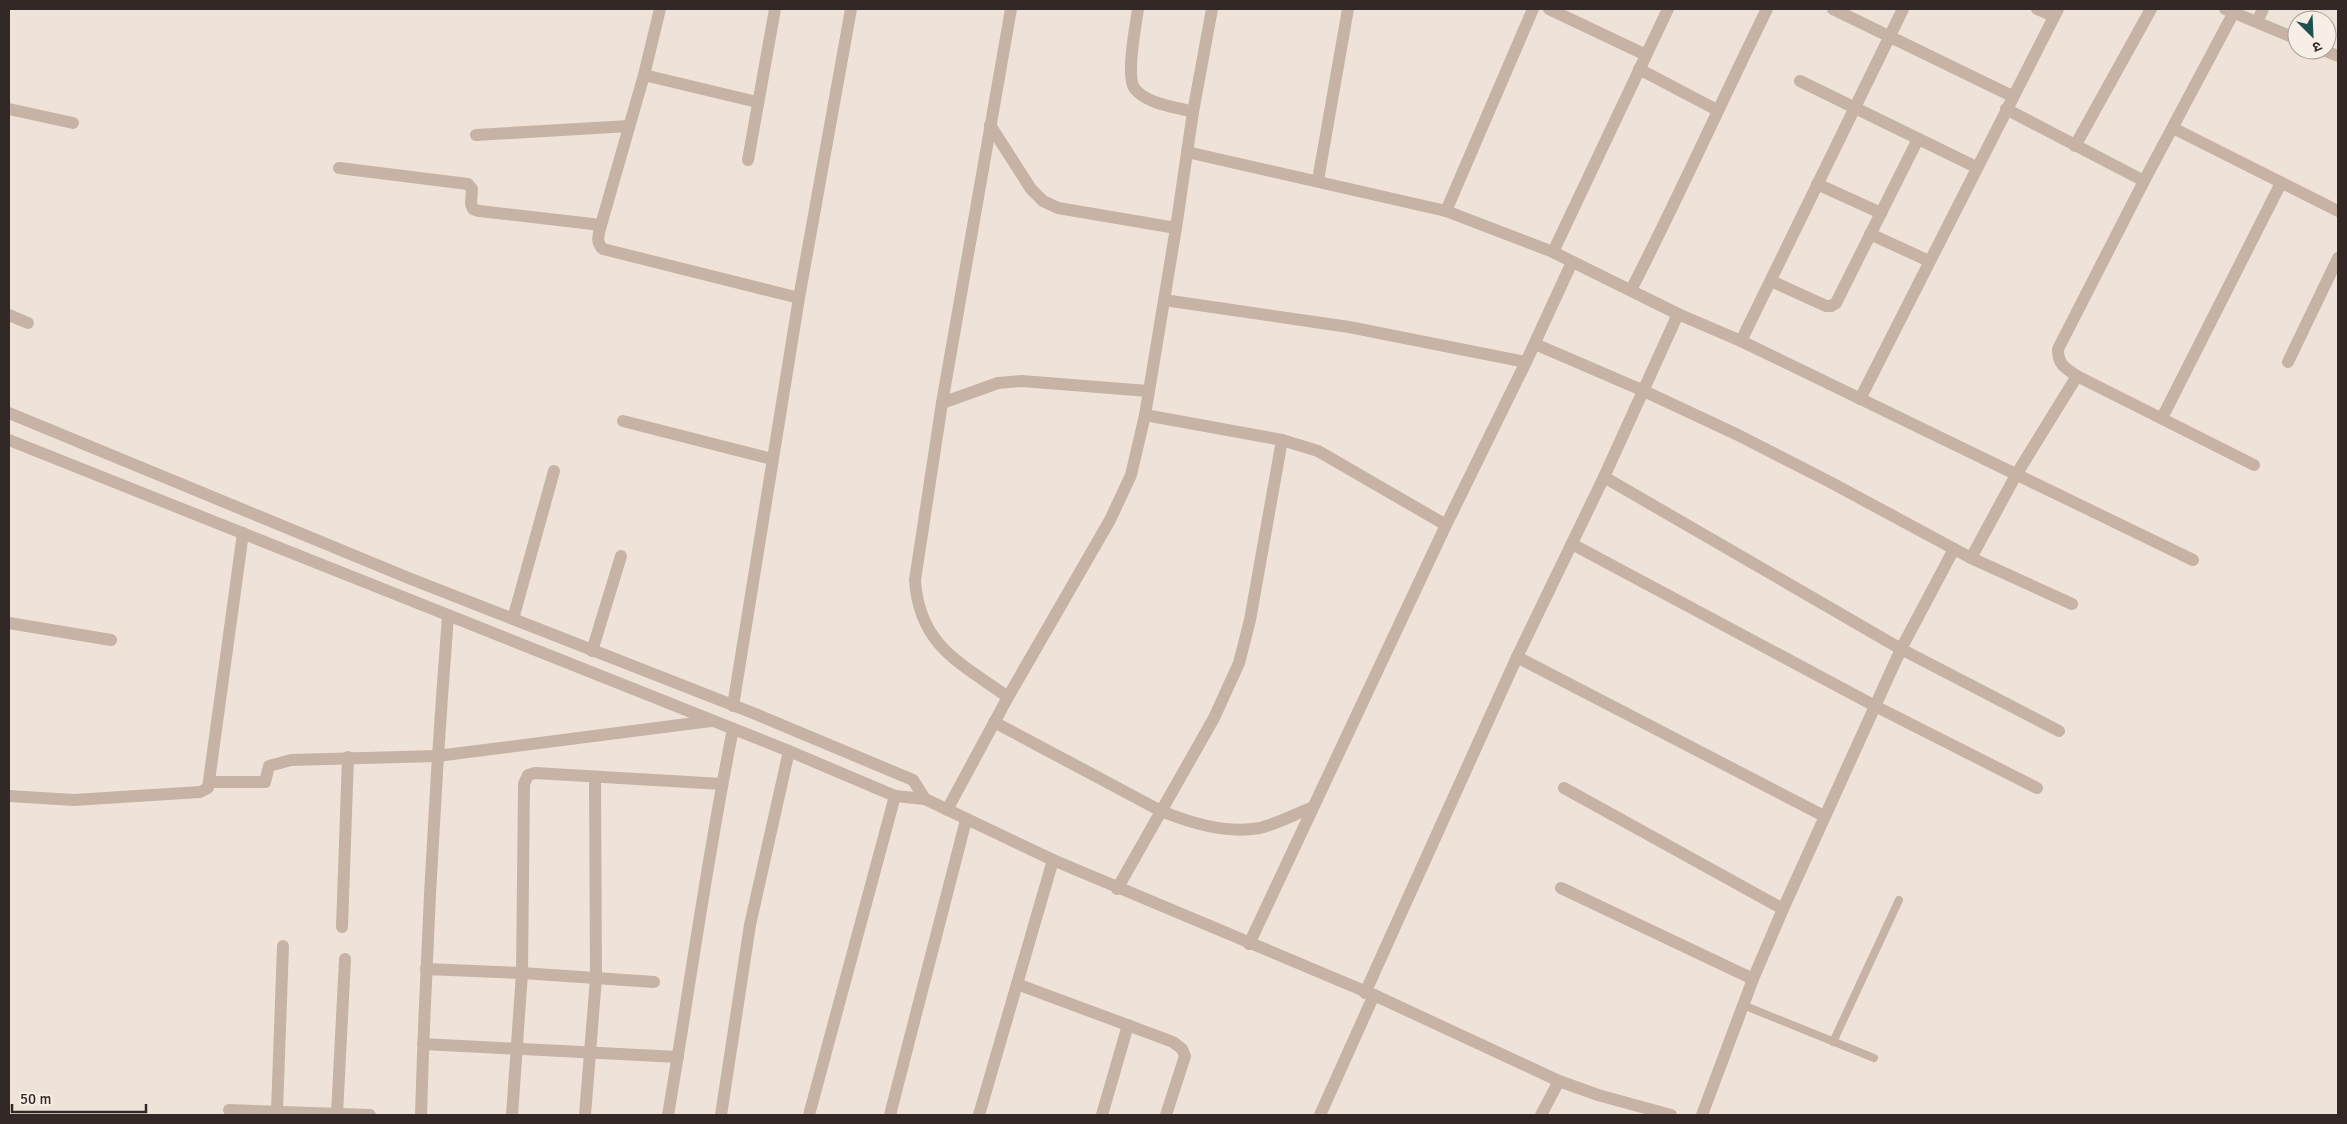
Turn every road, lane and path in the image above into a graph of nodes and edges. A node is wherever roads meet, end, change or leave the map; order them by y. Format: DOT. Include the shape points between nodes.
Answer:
graph roads {
  1 [pos="660,9"];
  2 [pos="775,9"];
  3 [pos="851,9"];
  4 [pos="1011,9"];
  5 [pos="1138,9"];
  6 [pos="1212,9"];
  7 [pos="1348,9"];
  8 [pos="1533,9"];
  9 [pos="1549,9"];
  10 [pos="1668,9"];
  11 [pos="1767,9"];
  12 [pos="1833,9"];
  13 [pos="1903,9"];
  14 [pos="2038,9"];
  15 [pos="2151,9"];
  16 [pos="2263,9"];
  17 [pos="2229,11"];
  18 [pos="2056,12"];
  19 [pos="2257,22"];
  20 [pos="2287,35"];
  21 [pos="1889,36"];
  22 [pos="1646,56"];
  23 [pos="1639,69"];
  24 [pos="644,75"];
  25 [pos="1800,81"];
  26 [pos="2012,96"];
  27 [pos="757,102"];
  28 [pos="1855,107"];
  29 [pos="9,109"];
  30 [pos="2006,109"];
  31 [pos="1717,110"];
  32 [pos="1192,112"];
  33 [pos="73,122"];
  34 [pos="990,125"];
  35 [pos="629,126"];
  36 [pos="2173,128"];
  37 [pos="476,135"];
  38 [pos="1918,138"];
  39 [pos="2075,146"];
  40 [pos="1187,152"];
  41 [pos="748,160"];
  42 [pos="1976,167"];
  43 [pos="338,168"];
  44 [pos="1318,180"];
  45 [pos="2144,181"];
  46 [pos="2280,182"];
  47 [pos="1818,184"];
  48 [pos="1446,211"];
  49 [pos="2338,211"];
  50 [pos="1882,213"];
  51 [pos="601,225"];
  52 [pos="1176,228"];
  53 [pos="1870,234"];
  54 [pos="1553,252"];
  55 [pos="2338,258"];
  56 [pos="1929,261"];
  57 [pos="1572,262"];
  58 [pos="1771,281"];
  59 [pos="1630,290"];
  60 [pos="799,298"];
  61 [pos="1164,300"];
  62 [pos="1678,314"];
  63 [pos="9,315"];
  64 [pos="28,323"];
  65 [pos="1741,341"];
  66 [pos="1534,344"];
  67 [pos="1526,362"];
  68 [pos="2288,362"];
  69 [pos="2077,376"];
  70 [pos="1148,391"];
  71 [pos="1644,391"];
  72 [pos="1860,398"];
  73 [pos="942,403"];
  74 [pos="9,413"];
  75 [pos="1145,415"];
  76 [pos="2162,418"];
  77 [pos="623,421"];
  78 [pos="9,440"];
  79 [pos="1282,440"];
  80 [pos="772,459"];
  81 [pos="2254,465"];
  82 [pos="554,471"];
  83 [pos="2016,474"];
  84 [pos="1604,477"];
  85 [pos="1446,525"];
  86 [pos="243,533"];
  87 [pos="1572,544"];
  88 [pos="1954,549"];
  89 [pos="621,556"];
  90 [pos="1971,558"];
  91 [pos="2193,560"];
  92 [pos="2072,604"];
  93 [pos="448,616"];
  94 [pos="513,619"];
  95 [pos="9,623"];
  96 [pos="111,640"];
  97 [pos="1902,649"];
  98 [pos="592,651"];
  99 [pos="1517,657"];
  100 [pos="1008,697"];
  101 [pos="733,706"];
  102 [pos="1875,706"];
  103 [pos="711,721"];
  104 [pos="994,722"];
  105 [pos="733,729"];
  106 [pos="2059,731"];
  107 [pos="790,751"];
  108 [pos="437,756"];
  109 [pos="348,757"];
  110 [pos="595,776"];
  111 [pos="209,782"];
  112 [pos="722,784"];
  113 [pos="1564,788"];
  114 [pos="2038,788"];
  115 [pos="9,796"];
  116 [pos="895,796"];
  117 [pos="925,799"];
  118 [pos="1311,808"];
  119 [pos="947,810"];
  120 [pos="1160,810"];
  121 [pos="1824,816"];
  122 [pos="966,820"];
  123 [pos="1053,860"];
  124 [pos="1561,888"];
  125 [pos="1117,889"];
  126 [pos="1899,900"];
  127 [pos="1782,909"];
  128 [pos="342,927"];
  129 [pos="1249,944"];
  130 [pos="283,946"];
  131 [pos="345,959"];
  132 [pos="426,969"];
  133 [pos="522,972"];
  134 [pos="596,978"];
  135 [pos="1753,979"];
  136 [pos="654,982"];
  137 [pos="1017,984"];
  138 [pos="1370,994"];
  139 [pos="1743,1005"];
  140 [pos="1128,1025"];
  141 [pos="1833,1042"];
  142 [pos="423,1044"];
  143 [pos="518,1049"];
  144 [pos="589,1052"];
  145 [pos="678,1057"];
  146 [pos="1874,1058"];
  147 [pos="1558,1081"];
  148 [pos="229,1110"];
  149 [pos="277,1111"];
  150 [pos="337,1114"];
  151 [pos="370,1115"];
  152 [pos="421,1115"];
  153 [pos="512,1115"];
  154 [pos="585,1115"];
  155 [pos="668,1115"];
  156 [pos="721,1115"];
  157 [pos="810,1115"];
  158 [pos="890,1115"];
  159 [pos="979,1115"];
  160 [pos="1102,1115"];
  161 [pos="1166,1115"];
  162 [pos="1320,1115"];
  163 [pos="1541,1115"];
  164 [pos="1671,1115"];
  165 [pos="1702,1115"];
  1 -- 24 [label="street"];
  2 -- 27 [label="street"];
  3 -- 60 [label="street"];
  4 -- 34 [label="street"];
  5 -- 32 [label="street" via="1132,83 1136,90 1150,99"];
  6 -- 32 [label="street"];
  7 -- 44 [label="street"];
  8 -- 48 [label="street"];
  9 -- 22 [label="street"];
  10 -- 22 [label="street"];
  11 -- 31 [label="street"];
  12 -- 21 [label="street"];
  13 -- 21 [label="street"];
  14 -- 18 [label="street"];
  15 -- 39 [label="street"];
  16 -- 19 [label="street"];
  17 -- 19 [label="street"];
  17 -- 36 [label="street"];
  18 -- 26 [label="street"];
  19 -- 20 [label="street"];
  21 -- 26 [label="street"];
  21 -- 28 [label="street"];
  22 -- 23 [label="street"];
  23 -- 31 [label="street"];
  23 -- 54 [label="street"];
  24 -- 27 [label="street"];
  24 -- 35 [label="street"];
  25 -- 28 [label="street"];
  26 -- 30 [label="street"];
  27 -- 41 [label="street"];
  28 -- 38 [label="street"];
  28 -- 47 [label="street"];
  29 -- 33 [label="street"];
  30 -- 39 [label="street"];
  30 -- 42 [label="street"];
  31 -- 59 [label="street"];
  32 -- 40 [label="street"];
  34 -- 52 [label="street" via="1030,189 1042,201 1058,208"];
  34 -- 73 [label="street"];
  35 -- 37 [label="street"];
  35 -- 51 [label="street"];
  36 -- 45 [label="street"];
  36 -- 46 [label="street"];
  38 -- 42 [label="street"];
  38 -- 50 [label="street"];
  39 -- 45 [label="street"];
  40 -- 44 [label="street"];
  40 -- 52 [label="street"];
  42 -- 56 [label="street"];
  43 -- 51 [label="street" via="468,184 472,189 473,209 479,211"];
  44 -- 48 [label="street"];
  45 -- 69 [label="street" via="2058,350 2062,366"];
  46 -- 49 [label="street"];
  46 -- 76 [label="street"];
  47 -- 50 [label="street"];
  47 -- 58 [label="street"];
  48 -- 54 [label="street"];
  50 -- 53 [label="street"];
  51 -- 60 [label="street" via="598,239 603,249"];
  52 -- 61 [label="street"];
  53 -- 56 [label="street"];
  53 -- 58 [label="street" via="1836,303 1831,306"];
  54 -- 57 [label="street"];
  55 -- 68 [label="street"];
  56 -- 72 [label="street"];
  57 -- 59 [label="street"];
  57 -- 66 [label="street"];
  58 -- 65 [label="street"];
  59 -- 62 [label="street"];
  60 -- 80 [label="street"];
  61 -- 67 [label="street" via="1348,327"];
  61 -- 70 [label="street"];
  62 -- 65 [label="street"];
  62 -- 71 [label="street"];
  63 -- 64 [label="street"];
  65 -- 72 [label="street"];
  66 -- 67 [label="street"];
  66 -- 71 [label="street"];
  67 -- 85 [label="street"];
  69 -- 76 [label="street"];
  69 -- 83 [label="street"];
  70 -- 73 [label="street" via="1022,381 998,383"];
  70 -- 75 [label="street"];
  71 -- 84 [label="street"];
  71 -- 88 [label="street" via="1830,482"];
  72 -- 83 [label="street"];
  73 -- 100 [label="street" via="915,580 916,600 922,618 937,642 954,659"];
  74 -- 94 [label="street"];
  75 -- 79 [label="street"];
  75 -- 100 [label="street" via="1131,475 1122,497"];
  76 -- 81 [label="street"];
  77 -- 80 [label="street"];
  78 -- 86 [label="street"];
  79 -- 85 [label="street" via="1318,451"];
  79 -- 120 [label="street" via="1250,620 1238,663 1214,718"];
  80 -- 101 [label="street"];
  82 -- 94 [label="street"];
  83 -- 90 [label="street"];
  83 -- 91 [label="street"];
  84 -- 87 [label="street"];
  84 -- 97 [label="street"];
  85 -- 118 [label="street"];
  86 -- 93 [label="street"];
  86 -- 111 [label="street"];
  87 -- 99 [label="street"];
  87 -- 102 [label="street"];
  88 -- 90 [label="street"];
  88 -- 97 [label="street"];
  89 -- 98 [label="street"];
  90 -- 92 [label="street"];
  93 -- 103 [label="street"];
  93 -- 108 [label="street"];
  94 -- 98 [label="street"];
  95 -- 96 [label="street"];
  97 -- 102 [label="street"];
  97 -- 106 [label="street"];
  98 -- 101 [label="street"];
  99 -- 121 [label="street"];
  99 -- 138 [label="street"];
  100 -- 104 [label="street"];
  101 -- 117 [label="street" via="914,780"];
  102 -- 114 [label="street"];
  102 -- 121 [label="street"];
  103 -- 105 [label="street"];
  103 -- 108 [label="street"];
  104 -- 119 [label="street"];
  104 -- 120 [label="street"];
  105 -- 107 [label="street"];
  105 -- 112 [label="street"];
  107 -- 116 [label="street"];
  107 -- 156 [label="street" via="750,926"];
  108 -- 109 [label="street"];
  108 -- 132 [label="street"];
  109 -- 111 [label="street" via="274,764 267,770 264,782 260,783"];
  109 -- 128 [label="street"];
  110 -- 112 [label="street"];
  110 -- 133 [label="street" via="536,773 528,775 524,784"];
  110 -- 134 [label="street"];
  111 -- 115 [label="street" via="208,788 200,792 74,800"];
  112 -- 145 [label="street"];
  113 -- 127 [label="street"];
  116 -- 117 [label="street"];
  116 -- 157 [label="street"];
  117 -- 119 [label="street"];
  118 -- 120 [label="street" via="1260,828 1225,828 1188,822"];
  118 -- 129 [label="street"];
  119 -- 122 [label="street"];
  120 -- 125 [label="street"];
  121 -- 127 [label="street"];
  122 -- 123 [label="street"];
  122 -- 158 [label="street"];
  123 -- 125 [label="street"];
  123 -- 137 [label="street"];
  124 -- 135 [label="street"];
  125 -- 129 [label="street"];
  126 -- 141 [label="lane"];
  127 -- 135 [label="street"];
  129 -- 138 [label="street"];
  130 -- 149 [label="street"];
  131 -- 150 [label="street"];
  132 -- 133 [label="street"];
  132 -- 142 [label="street"];
  133 -- 134 [label="street"];
  133 -- 143 [label="street"];
  134 -- 136 [label="street"];
  134 -- 144 [label="street"];
  135 -- 139 [label="street"];
  137 -- 140 [label="street"];
  137 -- 159 [label="street"];
  138 -- 147 [label="street"];
  138 -- 162 [label="street"];
  139 -- 141 [label="lane"];
  139 -- 165 [label="street"];
  140 -- 160 [label="street"];
  140 -- 161 [label="street" via="1173,1042 1185,1056"];
  141 -- 146 [label="lane"];
  142 -- 143 [label="street"];
  142 -- 152 [label="street"];
  143 -- 144 [label="street"];
  143 -- 153 [label="street"];
  144 -- 145 [label="street"];
  144 -- 154 [label="street"];
  145 -- 155 [label="street"];
  147 -- 163 [label="street"];
  147 -- 164 [label="street"];
  148 -- 149 [label="street"];
  149 -- 150 [label="street"];
  150 -- 151 [label="street"];
}
